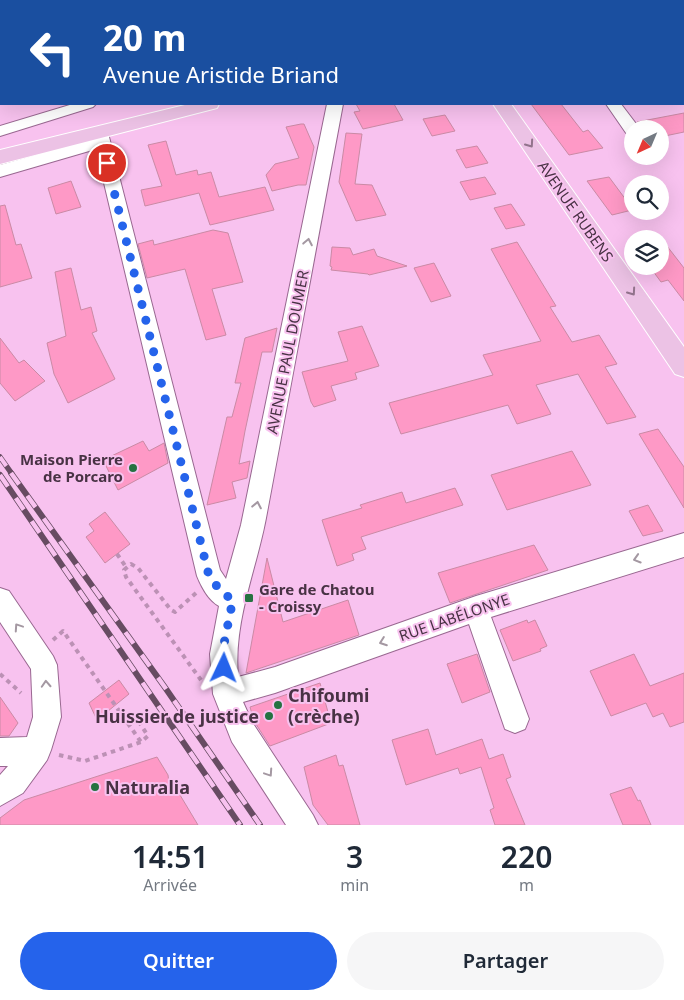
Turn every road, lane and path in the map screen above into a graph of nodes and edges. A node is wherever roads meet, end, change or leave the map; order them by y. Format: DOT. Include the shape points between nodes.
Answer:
graph roads {
  1 [pos="85,105"];
  2 [pos="207,105"];
  3 [pos="334,105"];
  4 [pos="503,105"];
  5 [pos="614,105"];
  6 [pos="625,120"];
  7 [pos="0,130"];
  8 [pos="101,138"];
  9 [pos="51,151"];
  10 [pos="0,156"];
  11 [pos="0,171"];
  12 [pos="684,367"];
  13 [pos="684,545"];
  14 [pos="117,554"];
  15 [pos="126,567"];
  16 [pos="209,576"];
  17 [pos="233,599"];
  18 [pos="0,600"];
  19 [pos="476,608"];
  20 [pos="63,631"];
  21 [pos="215,689"];
  22 [pos="132,711"];
  23 [pos="515,719"];
  24 [pos="141,742"];
  25 [pos="36,750"];
  26 [pos="0,752"];
  27 [pos="0,792"];
  28 [pos="303,825"];
  1 -- 7 [label="street"];
  2 -- 8 [label="main road"];
  17 -- 3 [label="street, AVENUE PAUL DOUMER, one-way" via="253,525"];
  4 -- 12 [label="main road, AVENUE RUBENS, one-way"];
  5 -- 6 [label="street"];
  8 -- 9 [label="main road"];
  8 -- 16 [label="street"];
  9 -- 10 [label="main road"];
  9 -- 11 [label="street"];
  13 -- 19 [label="street, RUE LABÉLONYE, one-way"];
  14 -- 15 [label="path"];
  15 -- 16 [label="path" via="131,564 138,568 175,612 190,600"];
  15 -- 21 [label="path" via="123,573"];
  16 -- 17 [label="street" via="223,594"];
  17 -- 21 [label="street, AVENUE PAUL DOUMER"];
  25 -- 18 [label="street, one-way" via="47,717 44,665"];
  19 -- 21 [label="street, RUE LABÉLONYE, one-way" via="275,680"];
  19 -- 23 [label="street"];
  20 -- 24 [label="path"];
  21 -- 28 [label="street, AVENUE PAUL DOUMER, one-way"];
  22 -- 24 [label="path" via="148,736"];
  24 -- 25 [label="path" via="85,761"];
  25 -- 26 [label="street"];
  25 -- 27 [label="street" via="12,783"];
}
